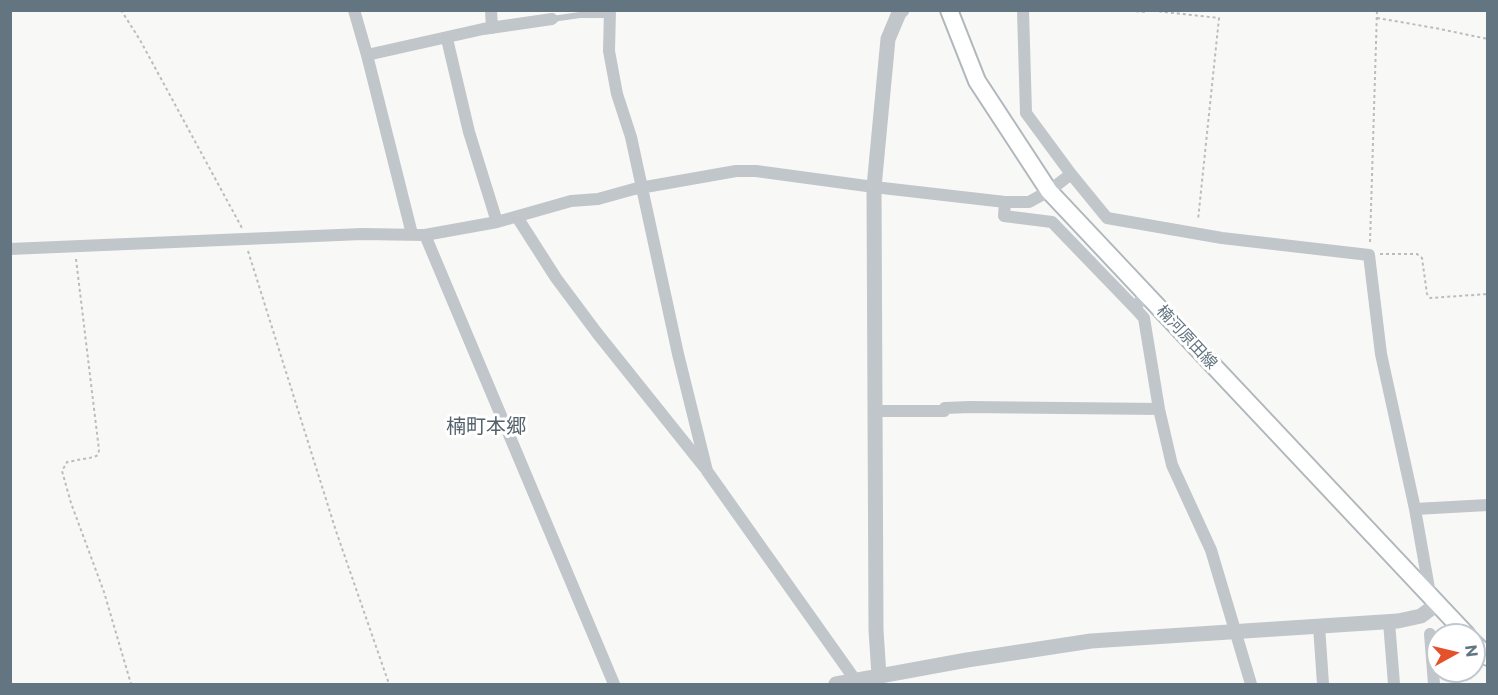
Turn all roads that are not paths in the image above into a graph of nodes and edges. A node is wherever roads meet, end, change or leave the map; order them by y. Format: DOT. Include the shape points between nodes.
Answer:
graph roads {
  1 [pos="354,10"];
  2 [pos="491,10"];
  3 [pos="902,10"];
  4 [pos="949,10"];
  5 [pos="1023,10"];
  6 [pos="610,13"];
  7 [pos="552,19"];
  8 [pos="492,28"];
  9 [pos="447,39"];
  10 [pos="367,55"];
  11 [pos="1071,174"];
  12 [pos="874,187"];
  13 [pos="642,189"];
  14 [pos="1049,191"];
  15 [pos="1005,202"];
  16 [pos="517,217"];
  17 [pos="497,222"];
  18 [pos="418,234"];
  19 [pos="10,249"];
  20 [pos="1146,293"];
  21 [pos="1135,308"];
  22 [pos="1159,409"];
  23 [pos="875,411"];
  24 [pos="707,471"];
  25 [pos="1488,505"];
  26 [pos="1416,509"];
  27 [pos="1434,600"];
  28 [pos="1389,622"];
  29 [pos="1456,623"];
  30 [pos="1319,626"];
  31 [pos="1234,632"];
  32 [pos="880,680"];
  33 [pos="856,681"];
  34 [pos="614,684"];
  35 [pos="836,684"];
  36 [pos="1251,684"];
  37 [pos="1323,684"];
  38 [pos="1394,684"];
  1 -- 10 [label="street"];
  2 -- 8 [label="street"];
  3 -- 12 [label="street" via="888,39"];
  4 -- 14 [label="main road, 楠河原田線" via="977,81"];
  5 -- 11 [label="street" via="1026,113"];
  6 -- 7 [label="lane"];
  6 -- 13 [label="street" via="609,51"];
  7 -- 8 [label="street"];
  8 -- 9 [label="street"];
  9 -- 10 [label="street"];
  9 -- 17 [label="street" via="469,132"];
  10 -- 18 [label="street"];
  11 -- 14 [label="street"];
  11 -- 26 [label="street" via="1107,218 1222,238 1370,255 1381,354"];
  12 -- 13 [label="street" via="736,171"];
  12 -- 15 [label="street"];
  12 -- 23 [label="street"];
  13 -- 16 [label="street" via="571,201"];
  13 -- 24 [label="street"];
  14 -- 15 [label="street" via="1029,202"];
  14 -- 20 [label="main road, 楠河原田線"];
  15 -- 21 [label="street" via="1004,216 1052,222"];
  16 -- 17 [label="street"];
  16 -- 24 [label="street" via="597,333"];
  17 -- 18 [label="street"];
  18 -- 19 [label="street"];
  18 -- 34 [label="street"];
  20 -- 21 [label="street"];
  20 -- 27 [label="main road, 楠河原田線"];
  21 -- 22 [label="street" via="1144,318"];
  22 -- 23 [label="street" via="969,407"];
  22 -- 31 [label="street" via="1172,465 1211,550"];
  23 -- 32 [label="street" via="876,630"];
  24 -- 33 [label="street"];
  25 -- 26 [label="street"];
  26 -- 27 [label="street"];
  27 -- 28 [label="street" via="1421,616"];
  27 -- 29 [label="main road, 楠河原田線"];
  28 -- 30 [label="street"];
  28 -- 38 [label="street"];
  30 -- 31 [label="street"];
  30 -- 37 [label="street"];
  31 -- 32 [label="street" via="1091,640 967,660"];
  31 -- 36 [label="street"];
  32 -- 33 [label="street"];
  33 -- 35 [label="street"];
}
